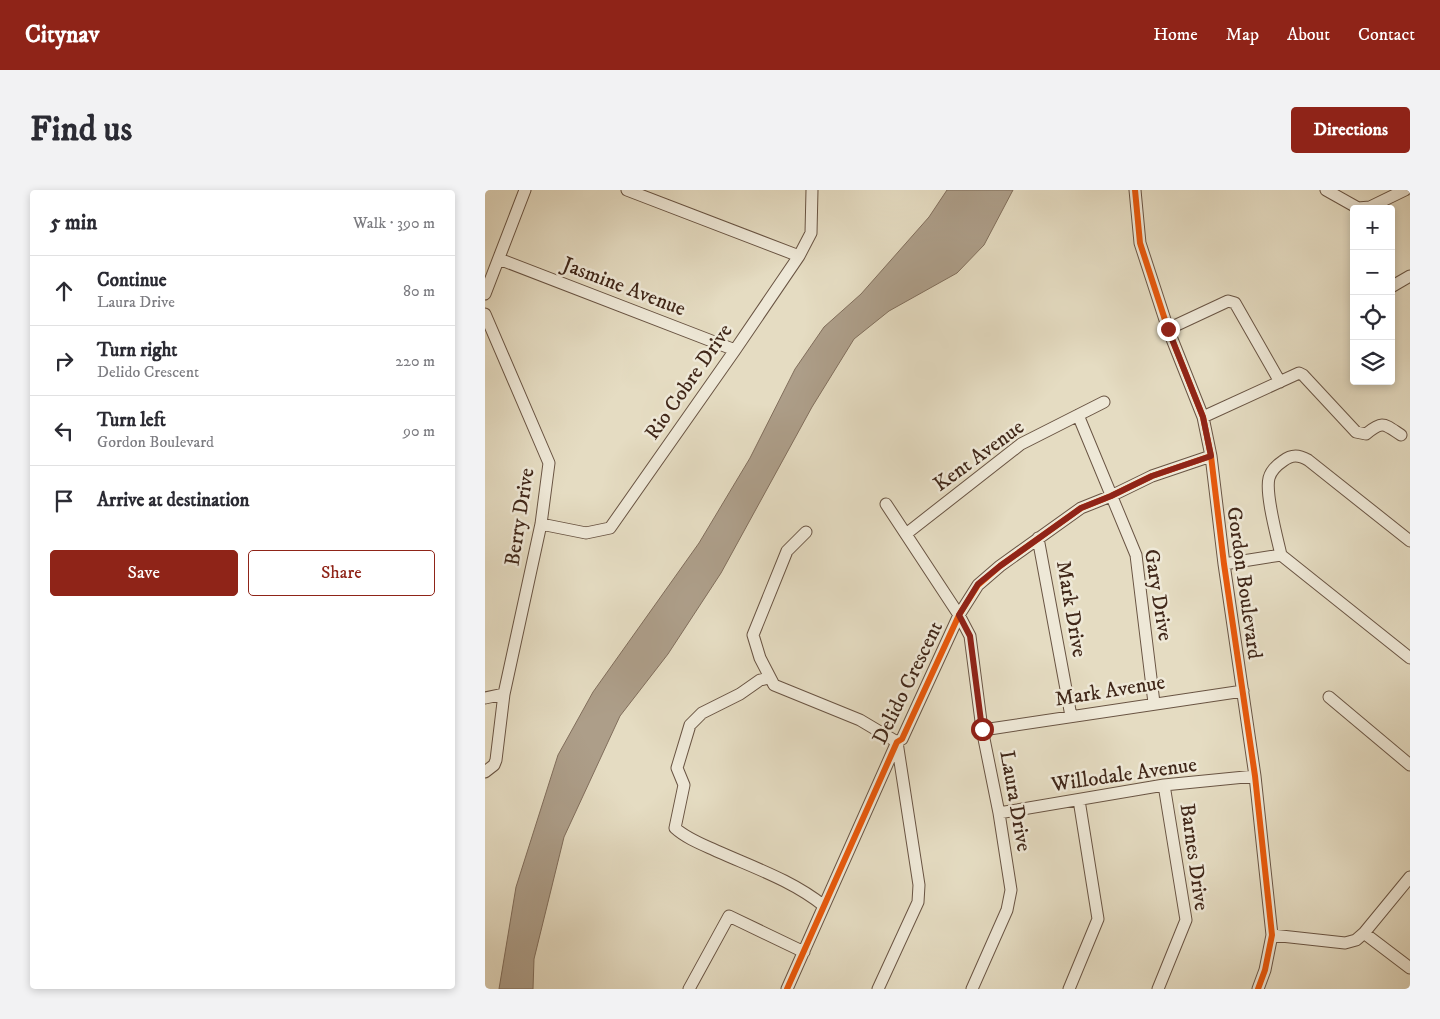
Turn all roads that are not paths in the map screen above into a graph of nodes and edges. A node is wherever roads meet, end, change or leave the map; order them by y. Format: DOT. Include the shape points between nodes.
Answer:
graph roads {
  1 [pos="525,190"];
  2 [pos="627,190"];
  3 [pos="813,190"];
  4 [pos="1135,190"];
  5 [pos="1326,190"];
  6 [pos="1406,190"];
  7 [pos="1410,196"];
  8 [pos="799,256"];
  9 [pos="499,258"];
  10 [pos="1410,276"];
  11 [pos="1395,285"];
  12 [pos="485,294"];
  13 [pos="485,314"];
  14 [pos="1168,329"];
  15 [pos="735,350"];
  16 [pos="1280,382"];
  17 [pos="1105,402"];
  18 [pos="1078,415"];
  19 [pos="1203,417"];
  20 [pos="1401,436"];
  21 [pos="1211,456"];
  22 [pos="1111,496"];
  23 [pos="886,504"];
  24 [pos="541,524"];
  25 [pos="806,532"];
  26 [pos="906,534"];
  27 [pos="1038,538"];
  28 [pos="1410,542"];
  29 [pos="1281,555"];
  30 [pos="1225,564"];
  31 [pos="959,615"];
  32 [pos="1410,658"];
  33 [pos="769,678"];
  34 [pos="1243,691"];
  35 [pos="504,694"];
  36 [pos="1329,697"];
  37 [pos="485,698"];
  38 [pos="1154,703"];
  39 [pos="1071,716"];
  40 [pos="983,730"];
  41 [pos="897,742"];
  42 [pos="1410,765"];
  43 [pos="489,769"];
  44 [pos="1255,776"];
  45 [pos="1164,785"];
  46 [pos="1079,800"];
  47 [pos="999,813"];
  48 [pos="1410,877"];
  49 [pos="824,906"];
  50 [pos="1364,933"];
  51 [pos="1272,935"];
  52 [pos="804,952"];
  53 [pos="1410,968"];
  54 [pos="689,989"];
  55 [pos="787,989"];
  56 [pos="878,989"];
  57 [pos="972,989"];
  58 [pos="1069,989"];
  59 [pos="1158,989"];
  60 [pos="1258,989"];
  1 -- 9 [label="street"];
  2 -- 8 [label="street"];
  3 -- 8 [label="street, Rio Cobre Drive" via="811,232"];
  4 -- 14 [label="street, Gordon Boulevard" via="1140,243"];
  5 -- 6 [label="street" via="1358,208 1370,207"];
  6 -- 7 [label="street"];
  8 -- 15 [label="street, Rio Cobre Drive"];
  9 -- 12 [label="street"];
  9 -- 15 [label="street, Jasmine Avenue"];
  10 -- 11 [label="street"];
  13 -- 24 [label="street, Berry Drive" via="549,463"];
  14 -- 16 [label="street" via="1228,301 1235,303"];
  14 -- 19 [label="street, Gordon Boulevard"];
  15 -- 24 [label="street, Rio Cobre Drive" via="610,528 586,532"];
  16 -- 19 [label="street"];
  16 -- 20 [label="street" via="1299,373 1356,432 1366,434 1382,424"];
  17 -- 18 [label="street, Kent Avenue"];
  18 -- 22 [label="street"];
  18 -- 26 [label="street, Kent Avenue" via="1021,444"];
  19 -- 21 [label="street, Gordon Boulevard"];
  21 -- 22 [label="street, Delido Crescent" via="1152,476"];
  21 -- 30 [label="street, Gordon Boulevard"];
  22 -- 27 [label="street, Delido Crescent" via="1081,508"];
  22 -- 38 [label="street, Gary Drive" via="1136,555"];
  23 -- 26 [label="street, Laura Drive"];
  24 -- 35 [label="street, Berry Drive"];
  25 -- 33 [label="street" via="787,552 753,635"];
  26 -- 31 [label="street, Laura Drive"];
  27 -- 31 [label="street, Delido Crescent" via="978,584"];
  27 -- 39 [label="street, Mark Drive"];
  28 -- 29 [label="street" via="1308,460 1290,456 1273,470 1268,486"];
  29 -- 30 [label="street"];
  29 -- 32 [label="street"];
  30 -- 34 [label="street, Gordon Boulevard"];
  31 -- 40 [label="street, Laura Drive" via="970,636"];
  31 -- 41 [label="street, Delido Crescent" via="902,738"];
  33 -- 41 [label="street" via="775,685 860,720"];
  33 -- 49 [label="street" via="702,713 690,725 677,768 685,784 675,828 697,842 808,893"];
  34 -- 38 [label="street, Mark Avenue"];
  34 -- 44 [label="street, Gordon Boulevard"];
  35 -- 37 [label="street"];
  35 -- 43 [label="street, Berry Drive"];
  36 -- 42 [label="street"];
  38 -- 39 [label="street, Mark Avenue"];
  39 -- 40 [label="street, Mark Avenue"];
  40 -- 47 [label="street, Laura Drive"];
  41 -- 49 [label="street, Delido Crescent"];
  41 -- 56 [label="street" via="919,885 918,902"];
  44 -- 45 [label="street, Willodale Avenue"];
  44 -- 51 [label="street, Gordon Boulevard"];
  45 -- 46 [label="street, Willodale Avenue"];
  45 -- 59 [label="street, Barnes Drive" via="1186,920"];
  46 -- 47 [label="street, Willodale Avenue"];
  46 -- 58 [label="street" via="1099,919"];
  47 -- 57 [label="street, Laura Drive" via="1011,890 1007,910"];
  48 -- 50 [label="street"];
  49 -- 52 [label="street, Delido Crescent"];
  50 -- 51 [label="street" via="1345,943"];
  50 -- 53 [label="street"];
  51 -- 60 [label="street, Gordon Boulevard"];
  52 -- 54 [label="street" via="729,916"];
  52 -- 55 [label="street, Delido Crescent"];
}
